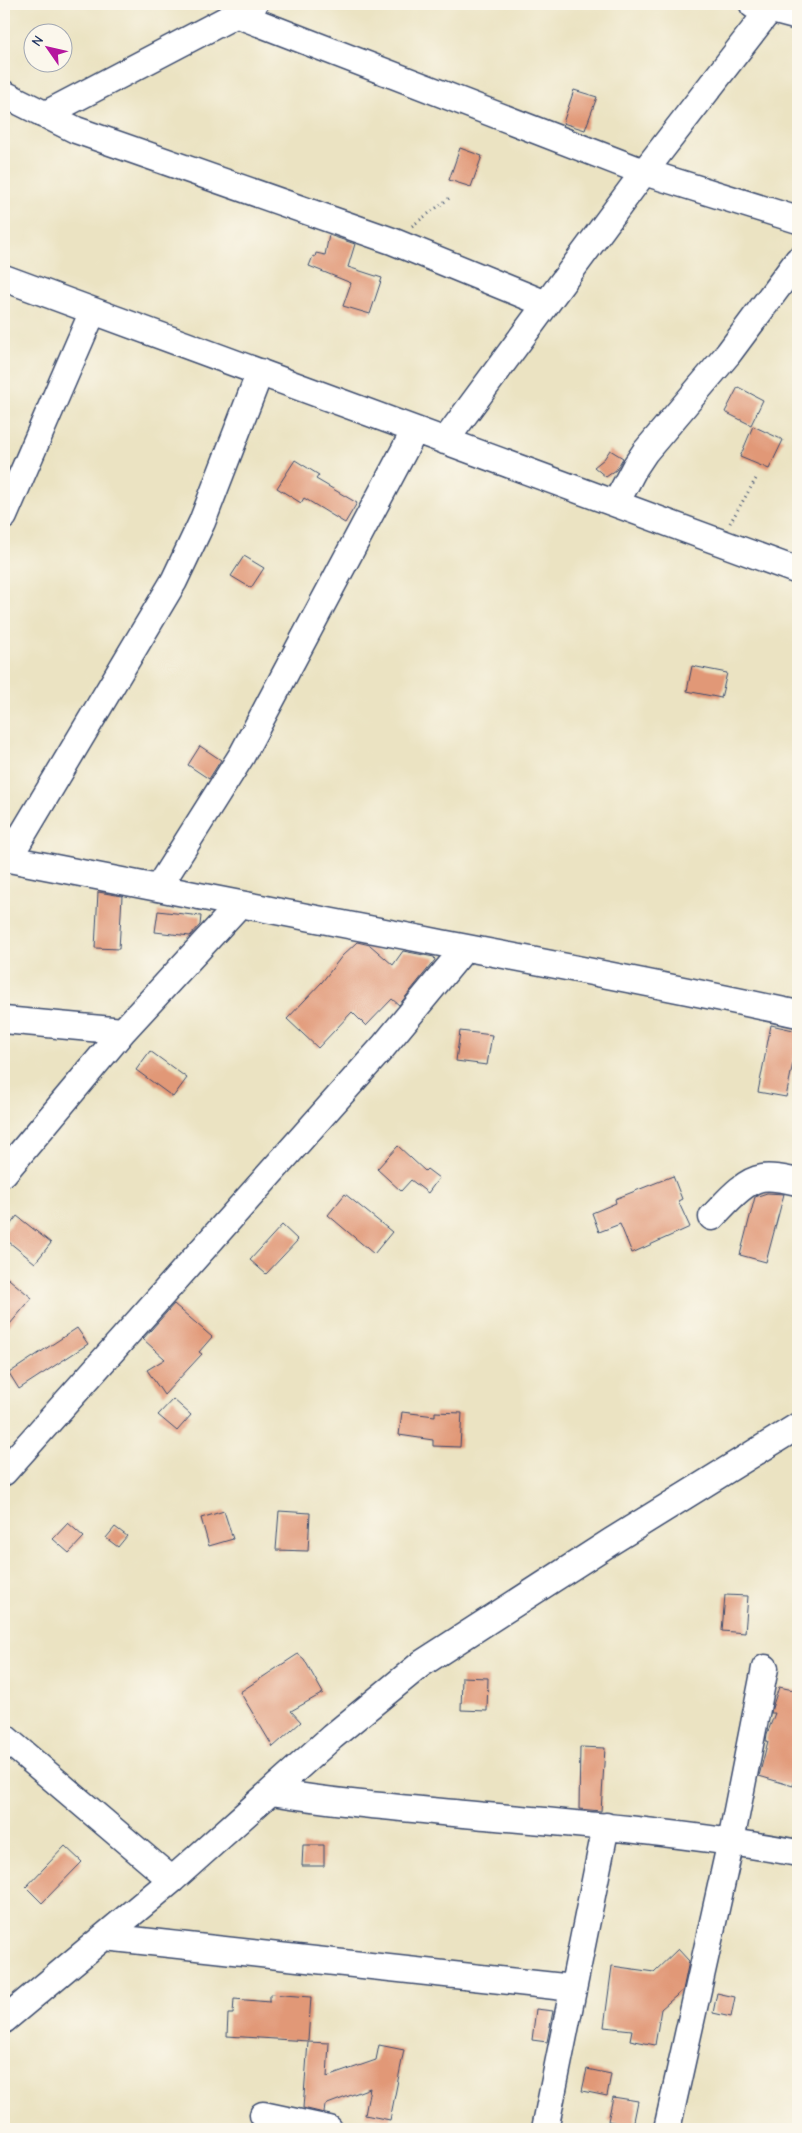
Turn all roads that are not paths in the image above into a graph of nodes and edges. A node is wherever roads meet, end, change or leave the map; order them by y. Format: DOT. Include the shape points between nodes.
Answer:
graph roads {
  1 [pos="760,7"];
  2 [pos="248,9"];
  3 [pos="798,17"];
  4 [pos="4,94"];
  5 [pos="44,116"];
  6 [pos="644,172"];
  7 [pos="798,220"];
  8 [pos="798,260"];
  9 [pos="4,278"];
  10 [pos="546,304"];
  11 [pos="92,311"];
  12 [pos="260,372"];
  13 [pos="415,430"];
  14 [pos="445,441"];
  15 [pos="616,503"];
  16 [pos="4,516"];
  17 [pos="798,571"];
  18 [pos="6,858"];
  19 [pos="158,888"];
  20 [pos="240,904"];
  21 [pos="465,948"];
  22 [pos="798,1014"];
  23 [pos="4,1020"];
  24 [pos="123,1031"];
  25 [pos="4,1173"];
  26 [pos="798,1182"];
  27 [pos="712,1217"];
  28 [pos="798,1426"];
  29 [pos="4,1472"];
  30 [pos="764,1668"];
  31 [pos="4,1737"];
  32 [pos="272,1792"];
  33 [pos="606,1826"];
  34 [pos="731,1841"];
  35 [pos="798,1853"];
  36 [pos="172,1880"];
  37 [pos="105,1937"];
  38 [pos="574,1988"];
  39 [pos="4,2020"];
  40 [pos="263,2116"];
  41 [pos="329,2129"];
  42 [pos="545,2129"];
  43 [pos="667,2129"];
  1 -- 3 [label="street"];
  1 -- 6 [label="street"];
  2 -- 5 [label="street"];
  2 -- 6 [label="street"];
  4 -- 5 [label="street"];
  5 -- 10 [label="street" via="392,241"];
  6 -- 7 [label="street"];
  6 -- 10 [label="street"];
  8 -- 15 [label="street" via="728,354 645,452"];
  9 -- 11 [label="street"];
  10 -- 14 [label="street"];
  11 -- 12 [label="street"];
  11 -- 16 [label="street"];
  12 -- 13 [label="street"];
  12 -- 18 [label="street" via="202,522 174,581"];
  13 -- 14 [label="street"];
  13 -- 19 [label="street" via="242,755"];
  14 -- 15 [label="street"];
  15 -- 17 [label="street"];
  18 -- 19 [label="street"];
  19 -- 20 [label="street"];
  20 -- 21 [label="street"];
  20 -- 24 [label="street"];
  21 -- 22 [label="street"];
  21 -- 29 [label="street" via="383,1047"];
  23 -- 24 [label="street"];
  24 -- 25 [label="street"];
  26 -- 27 [label="street" via="761,1178 742,1189"];
  28 -- 32 [label="street" via="421,1664 332,1737"];
  30 -- 34 [label="street"];
  31 -- 36 [label="street"];
  32 -- 33 [label="street" via="329,1802"];
  32 -- 36 [label="street"];
  33 -- 34 [label="street"];
  33 -- 38 [label="street"];
  34 -- 35 [label="street"];
  34 -- 43 [label="street"];
  36 -- 37 [label="street"];
  37 -- 38 [label="street"];
  37 -- 39 [label="street"];
  38 -- 42 [label="street"];
  40 -- 41 [label="street"];
}
